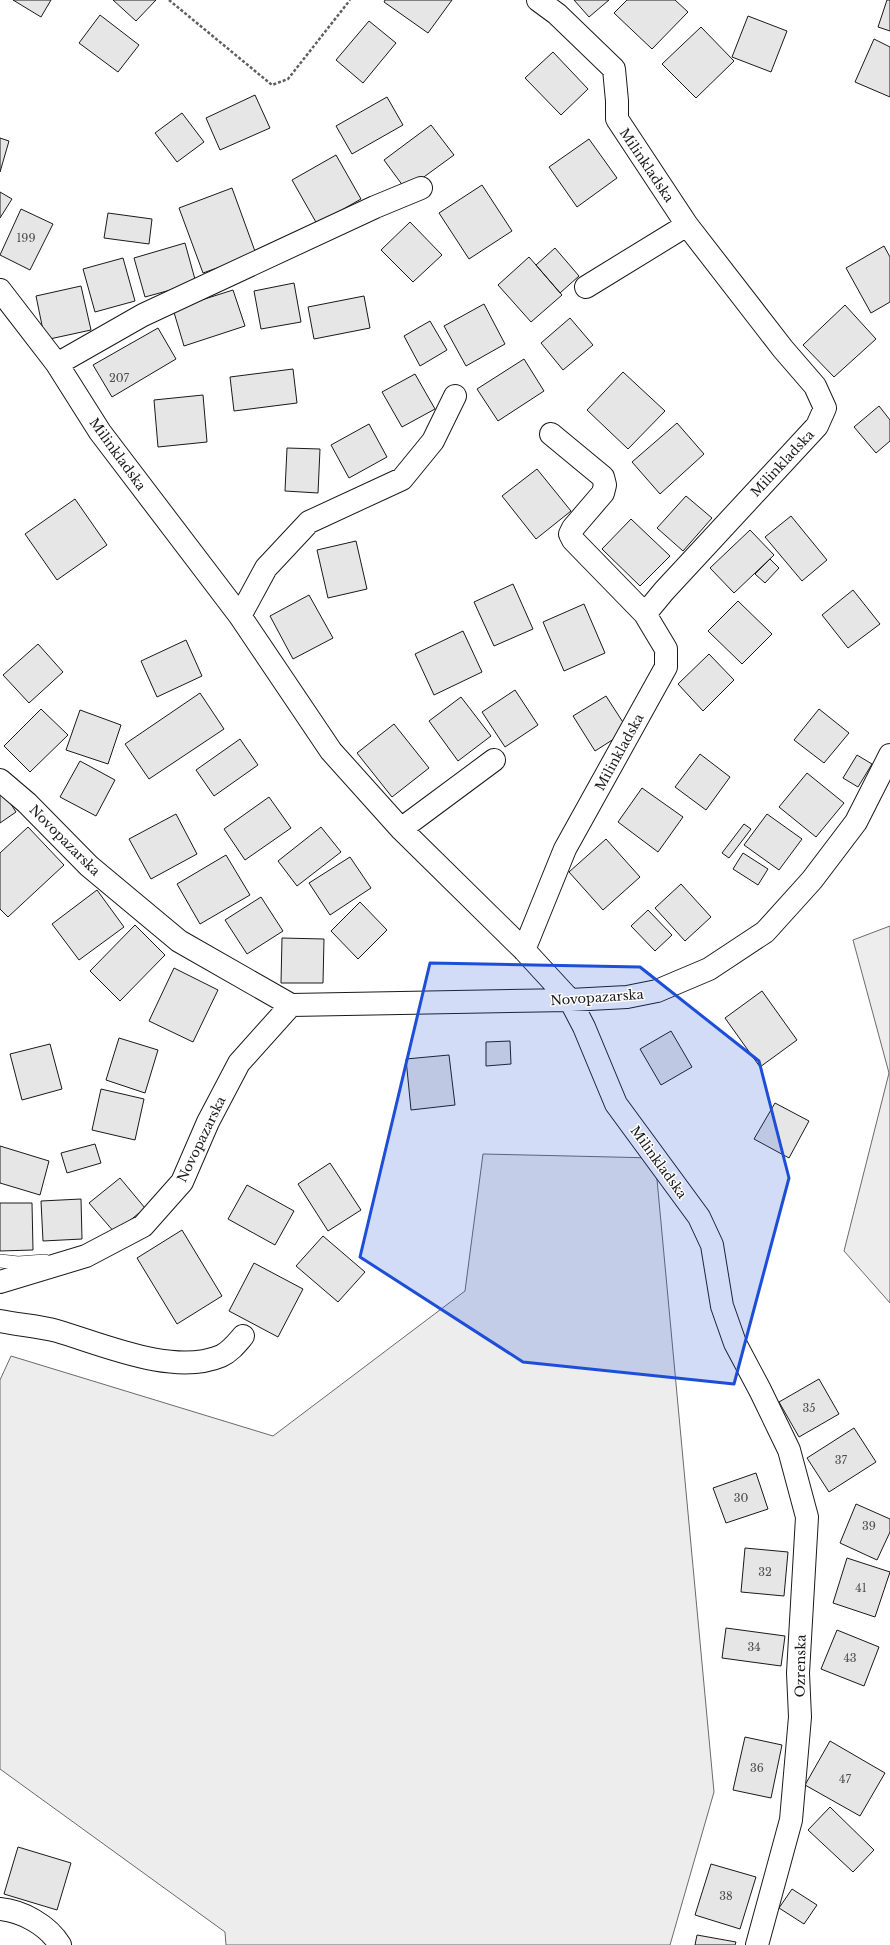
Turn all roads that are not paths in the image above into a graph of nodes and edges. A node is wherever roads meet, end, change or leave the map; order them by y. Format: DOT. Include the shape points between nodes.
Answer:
graph roads {
  1 [pos="538,0"];
  2 [pos="421,188"];
  3 [pos="687,225"];
  4 [pos="586,287"];
  5 [pos="0,290"];
  6 [pos="57,364"];
  7 [pos="455,396"];
  8 [pos="551,434"];
  9 [pos="645,614"];
  10 [pos="240,616"];
  11 [pos="890,755"];
  12 [pos="494,760"];
  13 [pos="0,780"];
  14 [pos="402,830"];
  15 [pos="524,950"];
  16 [pos="570,1000"];
  17 [pos="291,1005"];
  18 [pos="86,1256"];
  19 [pos="0,1261"];
  20 [pos="0,1282"];
  21 [pos="0,1321"];
  22 [pos="243,1336"];
  23 [pos="760,1390"];
  24 [pos="0,1909"];
  25 [pos="60,1945"];
  26 [pos="757,1945"];
  1 -- 3 [label="street, Milinkladska" via="557,14 614,69 617,119"];
  2 -- 6 [label="street" via="144,315"];
  3 -- 4 [label="street"];
  3 -- 9 [label="street, Milinkladska" via="783,349 815,386 825,408 817,426 664,590"];
  5 -- 6 [label="street, Milinkladska"];
  6 -- 10 [label="street, Milinkladska" via="100,432"];
  7 -- 10 [label="street" via="433,441 402,479 309,522 266,568"];
  8 -- 9 [label="street" via="603,477 603,493 573,528 570,534 573,540"];
  9 -- 15 [label="street, Milinkladska" via="666,649 666,667 565,849"];
  10 -- 14 [label="street, Milinkladska" via="331,751"];
  11 -- 16 [label="street, Novopazarska" via="856,822 812,880 765,932 709,969 657,991 627,997"];
  12 -- 14 [label="street"];
  13 -- 17 [label="street, Novopazarska" via="27,803 89,866 179,941"];
  14 -- 15 [label="street, Milinkladska"];
  15 -- 16 [label="street, Milinkladska"];
  16 -- 17 [label="street, Novopazarska"];
  16 -- 23 [label="street, Milinkladska" via="616,1104 699,1217 712,1245 722,1306 735,1343"];
  17 -- 18 [label="street, Novopazarska" via="239,1063 208,1122 182,1182 143,1226"];
  18 -- 19 [label="lane" via="18,1263"];
  18 -- 20 [label="street, Novopazarska"];
  21 -- 22 [label="street" via="54,1331 163,1361 199,1363 222,1356"];
  23 -- 26 [label="street, Ozrenska" via="788,1450 807,1517 798,1672 800,1717 791,1820"];
  24 -- 25 [label="street" via="26,1915 44,1928"];
}
